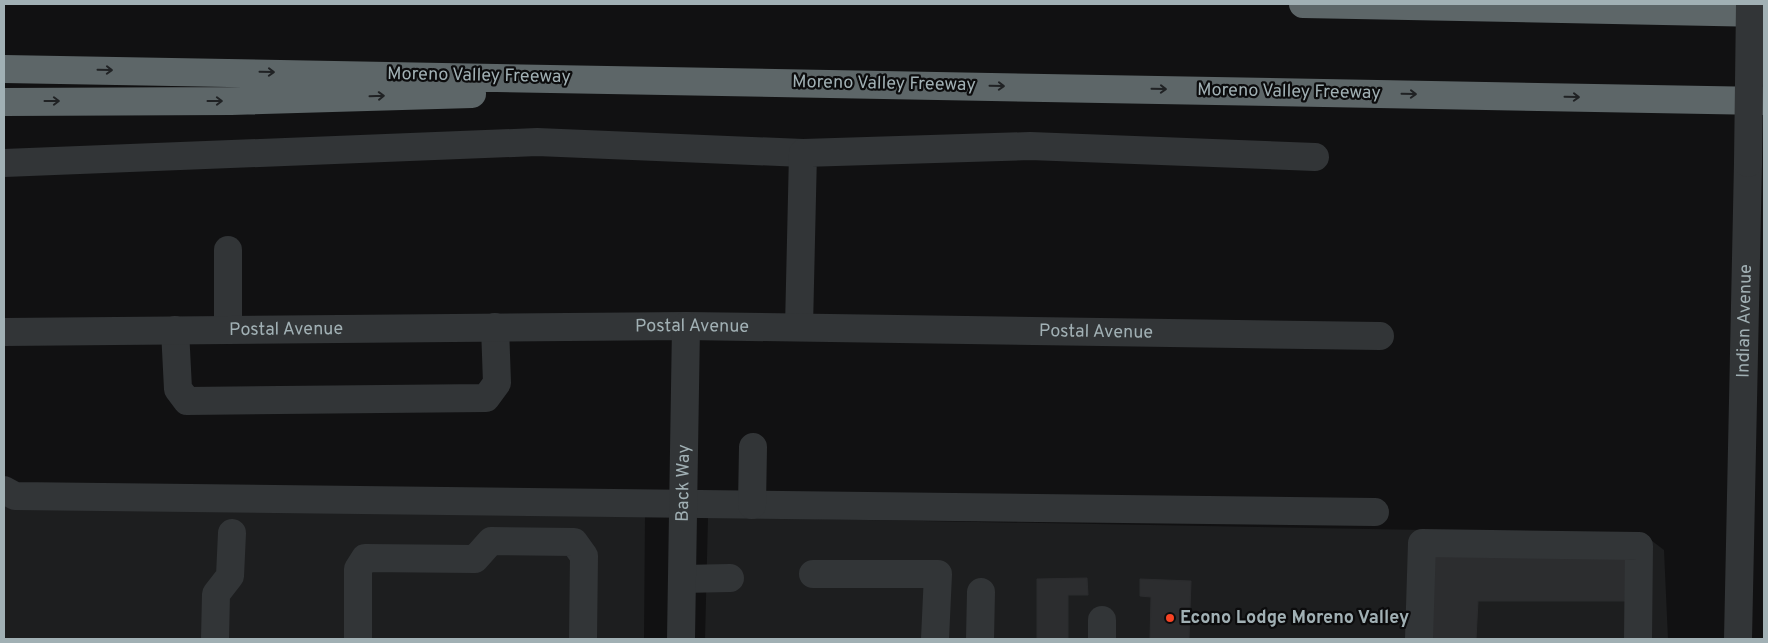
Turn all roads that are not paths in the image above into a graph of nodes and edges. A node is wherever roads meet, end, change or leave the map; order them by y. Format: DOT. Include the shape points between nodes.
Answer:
graph roads {
  1 [pos="1303,4"];
  2 [pos="1750,4"];
  3 [pos="1764,13"];
  4 [pos="4,69"];
  5 [pos="843,83"];
  6 [pos="1764,101"];
  7 [pos="4,102"];
  8 [pos="803,153"];
  9 [pos="1314,157"];
  10 [pos="4,164"];
  11 [pos="228,250"];
  12 [pos="686,326"];
  13 [pos="799,327"];
  14 [pos="495,328"];
  15 [pos="176,330"];
  16 [pos="228,330"];
  17 [pos="4,332"];
  18 [pos="1380,336"];
  19 [pos="753,446"];
  20 [pos="4,490"];
  21 [pos="683,504"];
  22 [pos="752,505"];
  23 [pos="1375,512"];
  24 [pos="232,533"];
  25 [pos="813,574"];
  26 [pos="730,578"];
  27 [pos="682,579"];
  28 [pos="981,592"];
  29 [pos="215,639"];
  30 [pos="358,639"];
  31 [pos="583,639"];
  32 [pos="681,639"];
  33 [pos="935,639"];
  34 [pos="980,639"];
  35 [pos="1419,639"];
  36 [pos="1638,639"];
  37 [pos="1738,639"];
  1 -- 3 [label="highway"];
  2 -- 37 [label="street, Indian Avenue, bridge"];
  4 -- 5 [label="highway, Moreno Valley Freeway, one-way"];
  5 -- 6 [label="highway, Moreno Valley Freeway, one-way"];
  7 -- 5 [label="highway, one-way" via="231,100"];
  8 -- 9 [label="street" via="1030,146"];
  8 -- 10 [label="street" via="537,142"];
  8 -- 13 [label="street"];
  11 -- 16 [label="street"];
  12 -- 13 [label="street, Postal Avenue"];
  12 -- 14 [label="street, Postal Avenue"];
  12 -- 21 [label="street, Back Way"];
  13 -- 18 [label="street, Postal Avenue"];
  14 -- 15 [label="street" via="496,383 486,398 217,401 187,401 178,389"];
  14 -- 16 [label="street, Postal Avenue"];
  15 -- 16 [label="street, Postal Avenue"];
  15 -- 17 [label="street, Postal Avenue"];
  19 -- 22 [label="street"];
  20 -- 21 [label="street" via="15,496"];
  21 -- 22 [label="street"];
  21 -- 27 [label="street, Back Way"];
  22 -- 23 [label="street"];
  24 -- 29 [label="street" via="230,576 216,594"];
  25 -- 33 [label="street" via="938,574"];
  26 -- 27 [label="street"];
  27 -- 32 [label="street, Back Way"];
  28 -- 34 [label="street"];
  30 -- 31 [label="street" via="358,569 365,558 475,559 491,541 574,542 584,556"];
  35 -- 36 [label="street" via="1422,543 1639,546"];
}
